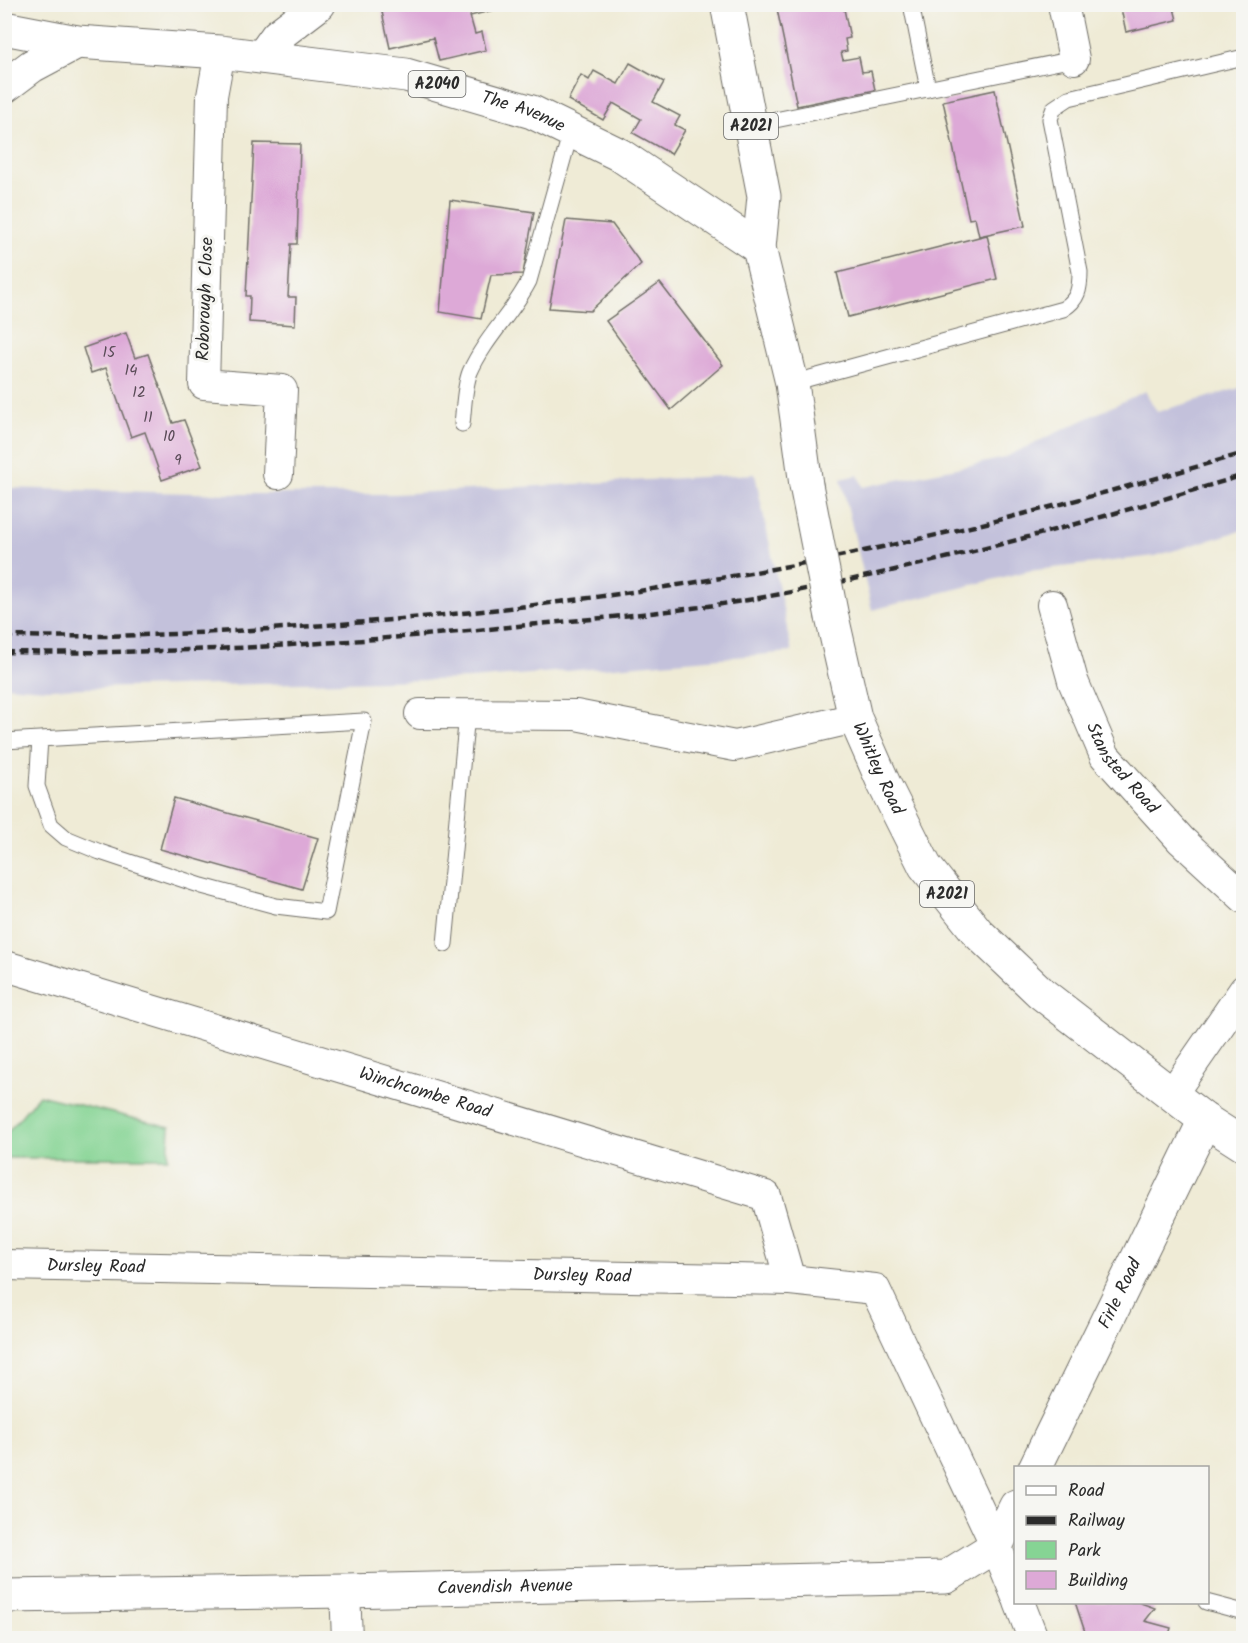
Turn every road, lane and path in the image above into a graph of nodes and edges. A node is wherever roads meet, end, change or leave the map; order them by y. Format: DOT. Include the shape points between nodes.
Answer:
graph roads {
  1 [pos="319,4"];
  2 [pos="727,4"];
  3 [pos="911,4"];
  4 [pos="1063,4"];
  5 [pos="4,28"];
  6 [pos="77,42"];
  7 [pos="220,52"];
  8 [pos="262,57"];
  9 [pos="1244,57"];
  10 [pos="1074,59"];
  11 [pos="4,87"];
  12 [pos="928,89"];
  13 [pos="751,125"];
  14 [pos="571,131"];
  15 [pos="759,248"];
  16 [pos="792,383"];
  17 [pos="462,424"];
  18 [pos="278,474"];
  19 [pos="1052,605"];
  20 [pos="420,714"];
  21 [pos="467,714"];
  22 [pos="855,718"];
  23 [pos="40,739"];
  24 [pos="4,741"];
  25 [pos="1181,840"];
  26 [pos="1244,874"];
  27 [pos="1244,897"];
  28 [pos="445,944"];
  29 [pos="4,972"];
  30 [pos="1244,990"];
  31 [pos="1172,1094"];
  32 [pos="1205,1120"];
  33 [pos="1244,1145"];
  34 [pos="4,1265"];
  35 [pos="790,1280"];
  36 [pos="1035,1466"];
  37 [pos="1014,1510"];
  38 [pos="996,1546"];
  39 [pos="1014,1588"];
  40 [pos="345,1591"];
  41 [pos="4,1596"];
  42 [pos="1209,1603"];
  43 [pos="1020,1604"];
  44 [pos="1244,1612"];
  45 [pos="346,1638"];
  46 [pos="1033,1638"];
  1 -- 8 [label="main road" via="277,36"];
  2 -- 13 [label="main road, A2021"];
  3 -- 12 [label="lane"];
  4 -- 10 [label="street"];
  5 -- 6 [label="main road, The Avenue / A2040"];
  6 -- 7 [label="main road, The Avenue / A2040"];
  6 -- 11 [label="main road" via="32,66"];
  7 -- 8 [label="main road, The Avenue / A2040"];
  7 -- 18 [label="street, Roborough Close" via="212,96 204,384 282,390"];
  8 -- 14 [label="main road, The Avenue / A2040" via="406,75 532,112"];
  9 -- 16 [label="lane" via="1069,98 1054,108 1050,119 1080,272 1080,288 1074,303"];
  10 -- 12 [label="lane"];
  12 -- 13 [label="lane"];
  13 -- 15 [label="main road, A2021" via="764,196"];
  14 -- 15 [label="main road, The Avenue / A2040" via="620,155"];
  14 -- 17 [label="lane" via="530,281 518,303 486,342 469,375"];
  15 -- 16 [label="main road, Whitley Road / A2021"];
  16 -- 22 [label="main road, Whitley Road / A2021, bridge" via="806,485"];
  19 -- 25 [label="street, Stansted Road" via="1073,681 1105,756"];
  20 -- 21 [label="street"];
  21 -- 22 [label="street" via="576,715 735,746"];
  21 -- 28 [label="lane"];
  22 -- 31 [label="main road, Whitley Road / A2021" via="925,866 978,933 1041,993"];
  23 -- 23 [label="lane" via="364,721 326,912 276,906 202,886 66,838 51,825 40,796"];
  23 -- 24 [label="lane"];
  25 -- 26 [label="street"];
  25 -- 27 [label="street, Stansted Road"];
  29 -- 35 [label="street, Winchcombe Road" via="9,967 766,1196"];
  30 -- 31 [label="street"];
  31 -- 32 [label="main road, Whitley Road / A2021"];
  32 -- 33 [label="main road, Whitley Road / A2021"];
  32 -- 36 [label="main road, Firle Road"];
  34 -- 35 [label="street, Dursley Road"];
  35 -- 38 [label="street, Dursley Road" via="875,1288"];
  37 -- 38 [label="main road"];
  38 -- 39 [label="street"];
  38 -- 40 [label="main road, Cavendish Avenue" via="946,1577"];
  40 -- 41 [label="main road, Cavendish Avenue"];
  40 -- 45 [label="street"];
  42 -- 44 [label="lane"];
  43 -- 46 [label="street"];
}
